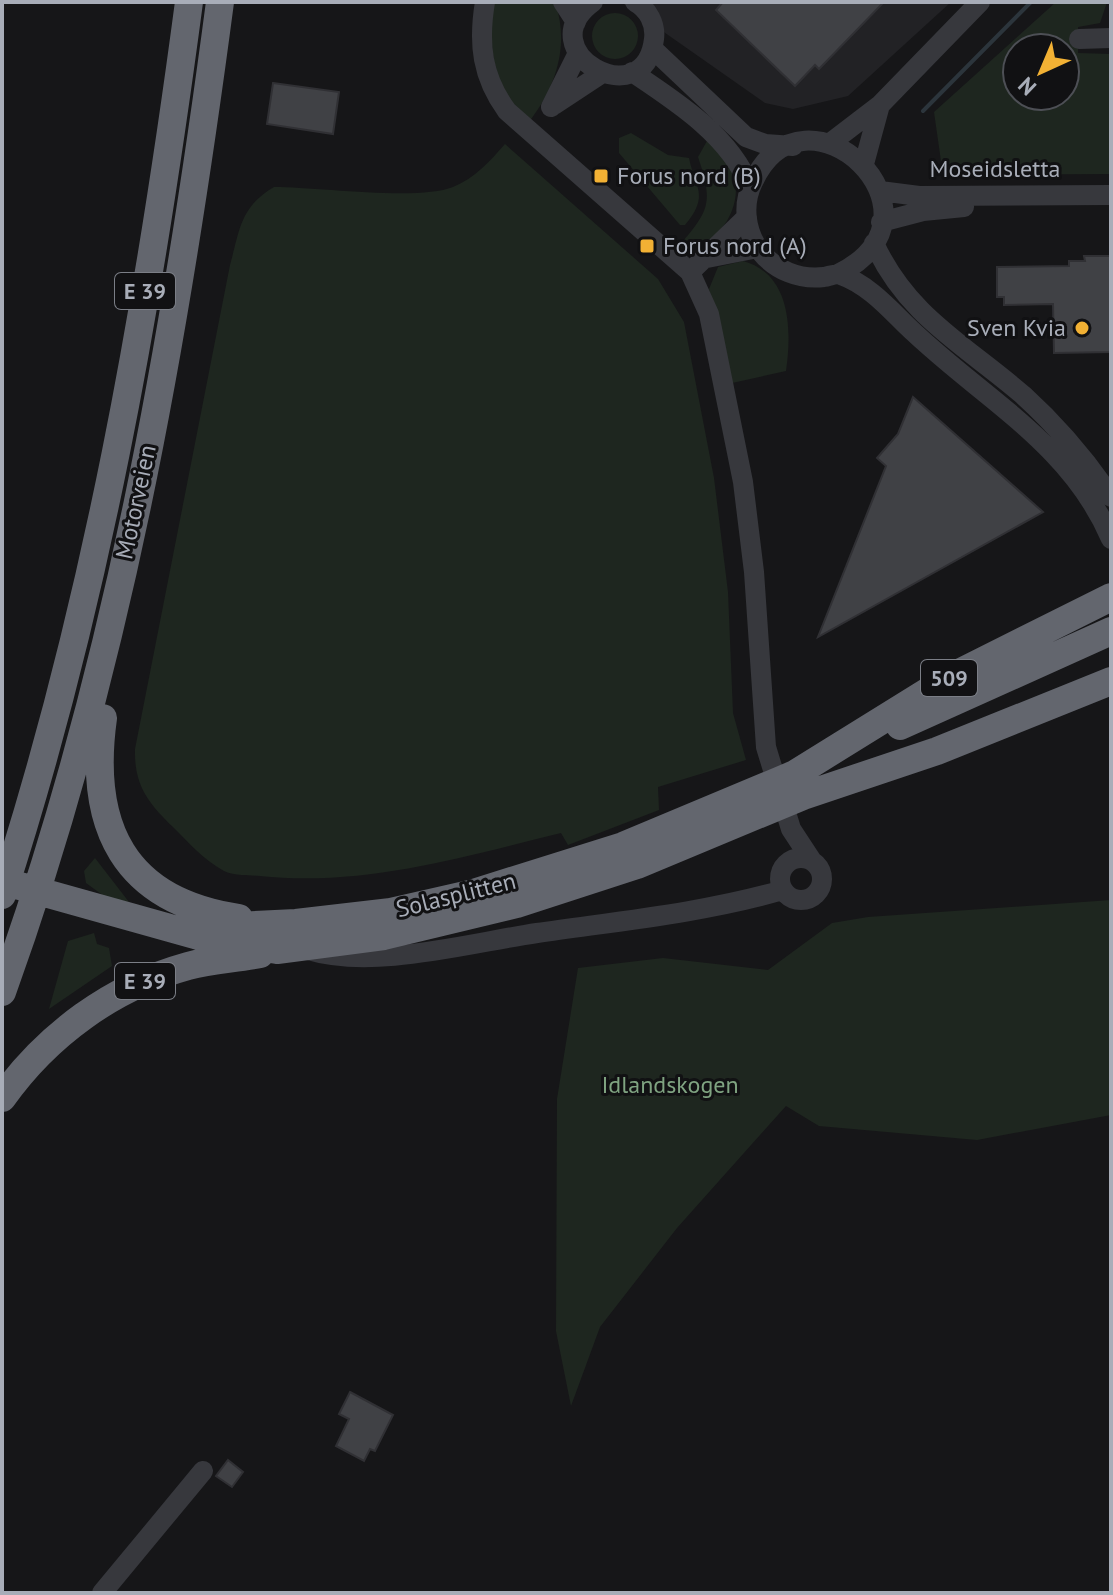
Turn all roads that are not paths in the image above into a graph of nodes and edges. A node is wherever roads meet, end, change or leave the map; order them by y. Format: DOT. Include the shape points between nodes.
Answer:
graph roads {
  1 [pos="189,2"];
  2 [pos="220,2"];
  3 [pos="485,2"];
  4 [pos="563,2"];
  5 [pos="593,2"];
  6 [pos="635,2"];
  7 [pos="980,2"];
  8 [pos="655,10"];
  9 [pos="576,22"];
  10 [pos="1111,38"];
  11 [pos="1081,39"];
  12 [pos="653,49"];
  13 [pos="578,53"];
  14 [pos="632,72"];
  15 [pos="601,74"];
  16 [pos="880,105"];
  17 [pos="829,144"];
  18 [pos="793,146"];
  19 [pos="864,164"];
  20 [pos="750,187"];
  21 [pos="880,191"];
  22 [pos="1111,195"];
  23 [pos="1111,205"];
  24 [pos="747,217"];
  25 [pos="881,222"];
  26 [pos="874,243"];
  27 [pos="758,248"];
  28 [pos="707,258"];
  29 [pos="690,272"];
  30 [pos="838,274"];
  31 [pos="1111,497"];
  32 [pos="1111,539"];
  33 [pos="1111,597"];
  34 [pos="1109,638"];
  35 [pos="103,653"];
  36 [pos="1111,681"];
  37 [pos="799,785"];
  38 [pos="752,806"];
  39 [pos="791,829"];
  40 [pos="812,861"];
  41 [pos="786,865"];
  42 [pos="2,881"];
  43 [pos="783,890"];
  44 [pos="2,895"];
  45 [pos="286,941"];
  46 [pos="2,992"];
  47 [pos="2,1098"];
  48 [pos="203,1471"];
  49 [pos="102,1593"];
  1 -- 44 [label="highway, Motorveien / E 39" via="142,311 106,501 65,679"];
  2 -- 35 [label="highway, Motorveien / E 39" via="172,318"];
  3 -- 29 [label="street" via="482,58 491,87 507,111"];
  4 -- 9 [label="street"];
  5 -- 9 [label="street"];
  6 -- 8 [label="street"];
  7 -- 16 [label="street"];
  8 -- 12 [label="street"];
  9 -- 13 [label="street"];
  10 -- 11 [label="street"];
  12 -- 14 [label="street"];
  12 -- 18 [label="street" via="746,137"];
  13 -- 15 [label="street"];
  13 -- 15 [label="street" via="551,107"];
  14 -- 15 [label="street"];
  14 -- 20 [label="street" via="732,152"];
  16 -- 17 [label="street"];
  16 -- 19 [label="street"];
  17 -- 18 [label="street"];
  17 -- 19 [label="street"];
  18 -- 20 [label="street" via="771,157"];
  19 -- 21 [label="street"];
  20 -- 24 [label="street"];
  21 -- 22 [label="street, Moseidsletta" via="919,196"];
  21 -- 25 [label="street"];
  23 -- 25 [label="street, Moseidsletta" via="955,207"];
  24 -- 27 [label="street"];
  24 -- 28 [label="street"];
  25 -- 26 [label="street"];
  26 -- 30 [label="street" via="859,262"];
  26 -- 31 [label="street" via="903,294 1043,414"];
  27 -- 28 [label="street"];
  27 -- 30 [label="street" via="774,265 798,276"];
  28 -- 29 [label="street"];
  29 -- 39 [label="street" via="709,314 735,435 754,572 763,724"];
  30 -- 32 [label="street" via="864,287 1029,428 1078,486"];
  33 -- 37 [label="highway, 509" via="953,676"];
  34 -- 37 [label="highway, 509"];
  35 -- 45 [label="highway, E 39" via="97,771 105,817 120,849 155,887 184,904"];
  35 -- 46 [label="highway, Motorveien / E 39" via="63,803"];
  36 -- 37 [label="highway, 509" via="937,751"];
  37 -- 38 [label="highway, 509"];
  38 -- 45 [label="highway, Solasplitten / 509" via="470,894"];
  38 -- 45 [label="highway, Solasplitten / 509" via="596,879 470,917"];
  39 -- 40 [label="street"];
  39 -- 41 [label="street"];
  40 -- 41 [label="street" via="801,858"];
  40 -- 43 [label="street" via="823,881 816,894 799,901"];
  41 -- 43 [label="street" via="780,877"];
  42 -- 45 [label="highway, Solasplitten / 509" via="148,923 231,927"];
  43 -- 45 [label="street" via="696,909 423,951 331,957"];
  45 -- 47 [label="highway, E 39" via="188,966 123,992 61,1032"];
  48 -- 49 [label="street"];
}
